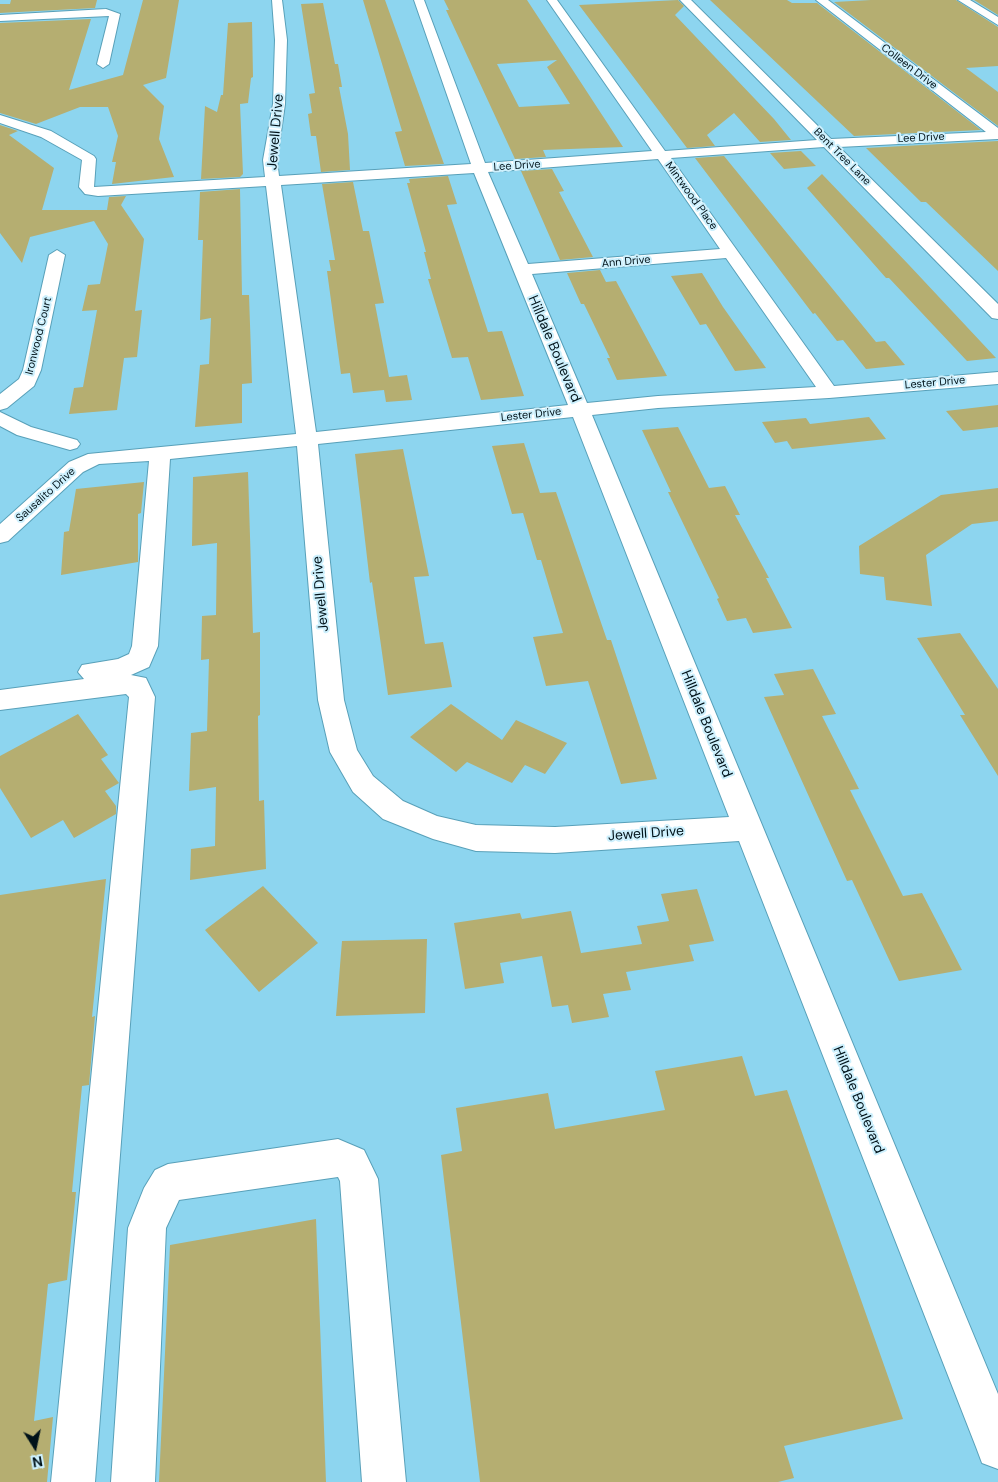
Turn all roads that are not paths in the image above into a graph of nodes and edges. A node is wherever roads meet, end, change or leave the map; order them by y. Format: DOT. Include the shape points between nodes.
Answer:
graph roads {
  1 [pos="277,0"];
  2 [pos="419,0"];
  3 [pos="552,0"];
  4 [pos="685,0"];
  5 [pos="821,0"];
  6 [pos="963,0"];
  7 [pos="0,18"];
  8 [pos="998,22"];
  9 [pos="104,64"];
  10 [pos="0,119"];
  11 [pos="998,134"];
  12 [pos="828,143"];
  13 [pos="662,156"];
  14 [pos="480,168"];
  15 [pos="272,182"];
  16 [pos="732,253"];
  17 [pos="57,255"];
  18 [pos="521,270"];
  19 [pos="998,314"];
  20 [pos="998,378"];
  21 [pos="829,392"];
  22 [pos="0,404"];
  23 [pos="580,410"];
  24 [pos="0,418"];
  25 [pos="307,438"];
  26 [pos="70,444"];
  27 [pos="160,454"];
  28 [pos="96,458"];
  29 [pos="0,536"];
  30 [pos="0,683"];
  31 [pos="0,700"];
  32 [pos="748,828"];
  33 [pos="998,1447"];
  34 [pos="73,1482"];
  35 [pos="133,1482"];
  36 [pos="384,1482"];
  1 -- 15 [label="street, Jewell Drive" via="281,40 279,104 270,160"];
  2 -- 14 [label="street, Hilldale Boulevard"];
  3 -- 13 [label="street, Mintwood Place"];
  4 -- 12 [label="street, Bent Tree Lane"];
  5 -- 11 [label="street, Colleen Drive"];
  6 -- 8 [label="street"];
  7 -- 9 [label="street" via="106,12 116,16"];
  10 -- 15 [label="street, Lee Drive" via="46,134 89,159 86,186 90,191"];
  11 -- 12 [label="street, Lee Drive"];
  12 -- 13 [label="street, Lee Drive"];
  12 -- 19 [label="street, Bent Tree Lane"];
  13 -- 14 [label="street, Lee Drive"];
  13 -- 16 [label="street, Mintwood Place"];
  14 -- 15 [label="street, Lee Drive"];
  14 -- 18 [label="street, Hilldale Boulevard"];
  15 -- 25 [label="street, Jewell Drive"];
  16 -- 18 [label="street, Ann Drive"];
  16 -- 21 [label="street, Mintwood Place"];
  17 -- 22 [label="street, Ironwood Court" via="32,370 27,382"];
  18 -- 23 [label="street, Hilldale Boulevard"];
  20 -- 21 [label="street, Lester Drive"];
  21 -- 23 [label="street, Lester Drive"];
  23 -- 25 [label="street, Lester Drive"];
  23 -- 32 [label="street, Hilldale Boulevard"];
  24 -- 26 [label="street" via="24,431"];
  25 -- 27 [label="street, Lester Drive"];
  25 -- 32 [label="street, Jewell Drive" via="331,700 344,752 363,784 393,810 433,827 476,838 555,840"];
  27 -- 28 [label="street, Lester Drive"];
  27 -- 30 [label="street" via="145,646 140,660 122,668"];
  28 -- 29 [label="street, Sausalito Drive" via="76,467"];
  31 -- 34 [label="street" via="126,684 137,685 142,697"];
  32 -- 33 [label="street, Hilldale Boulevard"];
  35 -- 36 [label="street" via="147,1228 168,1183 338,1158 351,1163 359,1179"];
}
